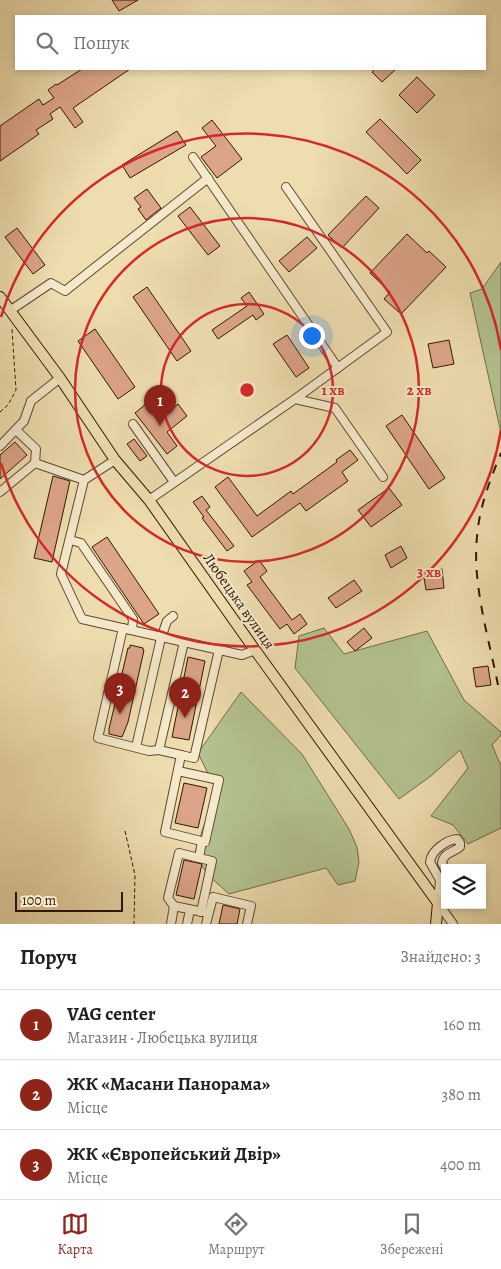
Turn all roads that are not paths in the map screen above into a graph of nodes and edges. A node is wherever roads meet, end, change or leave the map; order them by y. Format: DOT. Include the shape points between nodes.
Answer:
graph roads {
  1 [pos="193,157"];
  2 [pos="208,178"];
  3 [pos="286,186"];
  4 [pos="0,296"];
  5 [pos="11,310"];
  6 [pos="338,368"];
  7 [pos="60,378"];
  8 [pos="296,399"];
  9 [pos="133,424"];
  10 [pos="16,430"];
  11 [pos="0,446"];
  12 [pos="115,460"];
  13 [pos="35,463"];
  14 [pos="383,477"];
  15 [pos="84,480"];
  16 [pos="174,482"];
  17 [pos="0,492"];
  18 [pos="149,500"];
  19 [pos="70,540"];
  20 [pos="173,616"];
  21 [pos="123,628"];
  22 [pos="132,630"];
  23 [pos="161,638"];
  24 [pos="184,642"];
  25 [pos="220,650"];
  26 [pos="255,650"];
  27 [pos="136,747"];
  28 [pos="159,750"];
  29 [pos="181,755"];
  30 [pos="178,772"];
  31 [pos="202,841"];
  32 [pos="199,858"];
  33 [pos="442,864"];
  34 [pos="441,889"];
  35 [pos="441,903"];
  36 [pos="174,906"];
  37 [pos="442,909"];
  38 [pos="444,909"];
  39 [pos="190,910"];
  40 [pos="205,912"];
  41 [pos="171,924"];
  42 [pos="187,924"];
  43 [pos="206,924"];
  44 [pos="247,924"];
  45 [pos="436,924"];
  46 [pos="452,924"];
  1 -- 2 [label="street"];
  2 -- 5 [label="street" via="65,291 51,283"];
  2 -- 6 [label="street"];
  3 -- 6 [label="street" via="387,332"];
  4 -- 5 [label="main road, Любецька вулиця"];
  5 -- 7 [label="main road, Любецька вулиця"];
  6 -- 8 [label="street"];
  7 -- 10 [label="street" via="31,401 24,420"];
  7 -- 12 [label="main road, Любецька вулиця"];
  8 -- 14 [label="street" via="335,408"];
  8 -- 16 [label="street"];
  9 -- 16 [label="street"];
  10 -- 11 [label="street"];
  10 -- 13 [label="street" via="36,449"];
  12 -- 15 [label="street"];
  12 -- 18 [label="main road, Любецька вулиця"];
  13 -- 15 [label="street"];
  13 -- 17 [label="street"];
  15 -- 19 [label="street"];
  16 -- 18 [label="street"];
  18 -- 26 [label="main road, Любецька вулиця"];
  19 -- 21 [label="street" via="61,574 82,620"];
  19 -- 22 [label="street" via="81,543 133,620"];
  20 -- 23 [label="street" via="167,621"];
  21 -- 22 [label="street"];
  21 -- 27 [label="street" via="98,738"];
  22 -- 23 [label="street"];
  23 -- 24 [label="street"];
  23 -- 27 [label="street"];
  24 -- 25 [label="street"];
  24 -- 28 [label="street"];
  25 -- 26 [label="street" via="242,655"];
  25 -- 29 [label="street" via="194,758"];
  26 -- 35 [label="main road, Любецька вулиця"];
  27 -- 28 [label="street"];
  28 -- 29 [label="street"];
  29 -- 30 [label="street"];
  30 -- 31 [label="street" via="165,832"];
  30 -- 31 [label="street" via="219,780 205,842"];
  31 -- 32 [label="street"];
  32 -- 36 [label="street" via="178,854 168,898"];
  32 -- 40 [label="street" via="212,861"];
  33 -- 34 [label="street" via="443,858 460,847 457,839 432,853 431,866 440,880"];
  36 -- 39 [label="street"];
  36 -- 41 [label="street"];
  37 -- 45 [label="main road"];
  38 -- 46 [label="street, Любецька вулиця"];
  39 -- 40 [label="street"];
  39 -- 42 [label="street"];
  40 -- 43 [label="street"];
  40 -- 44 [label="street" via="213,897 251,906"];
}
